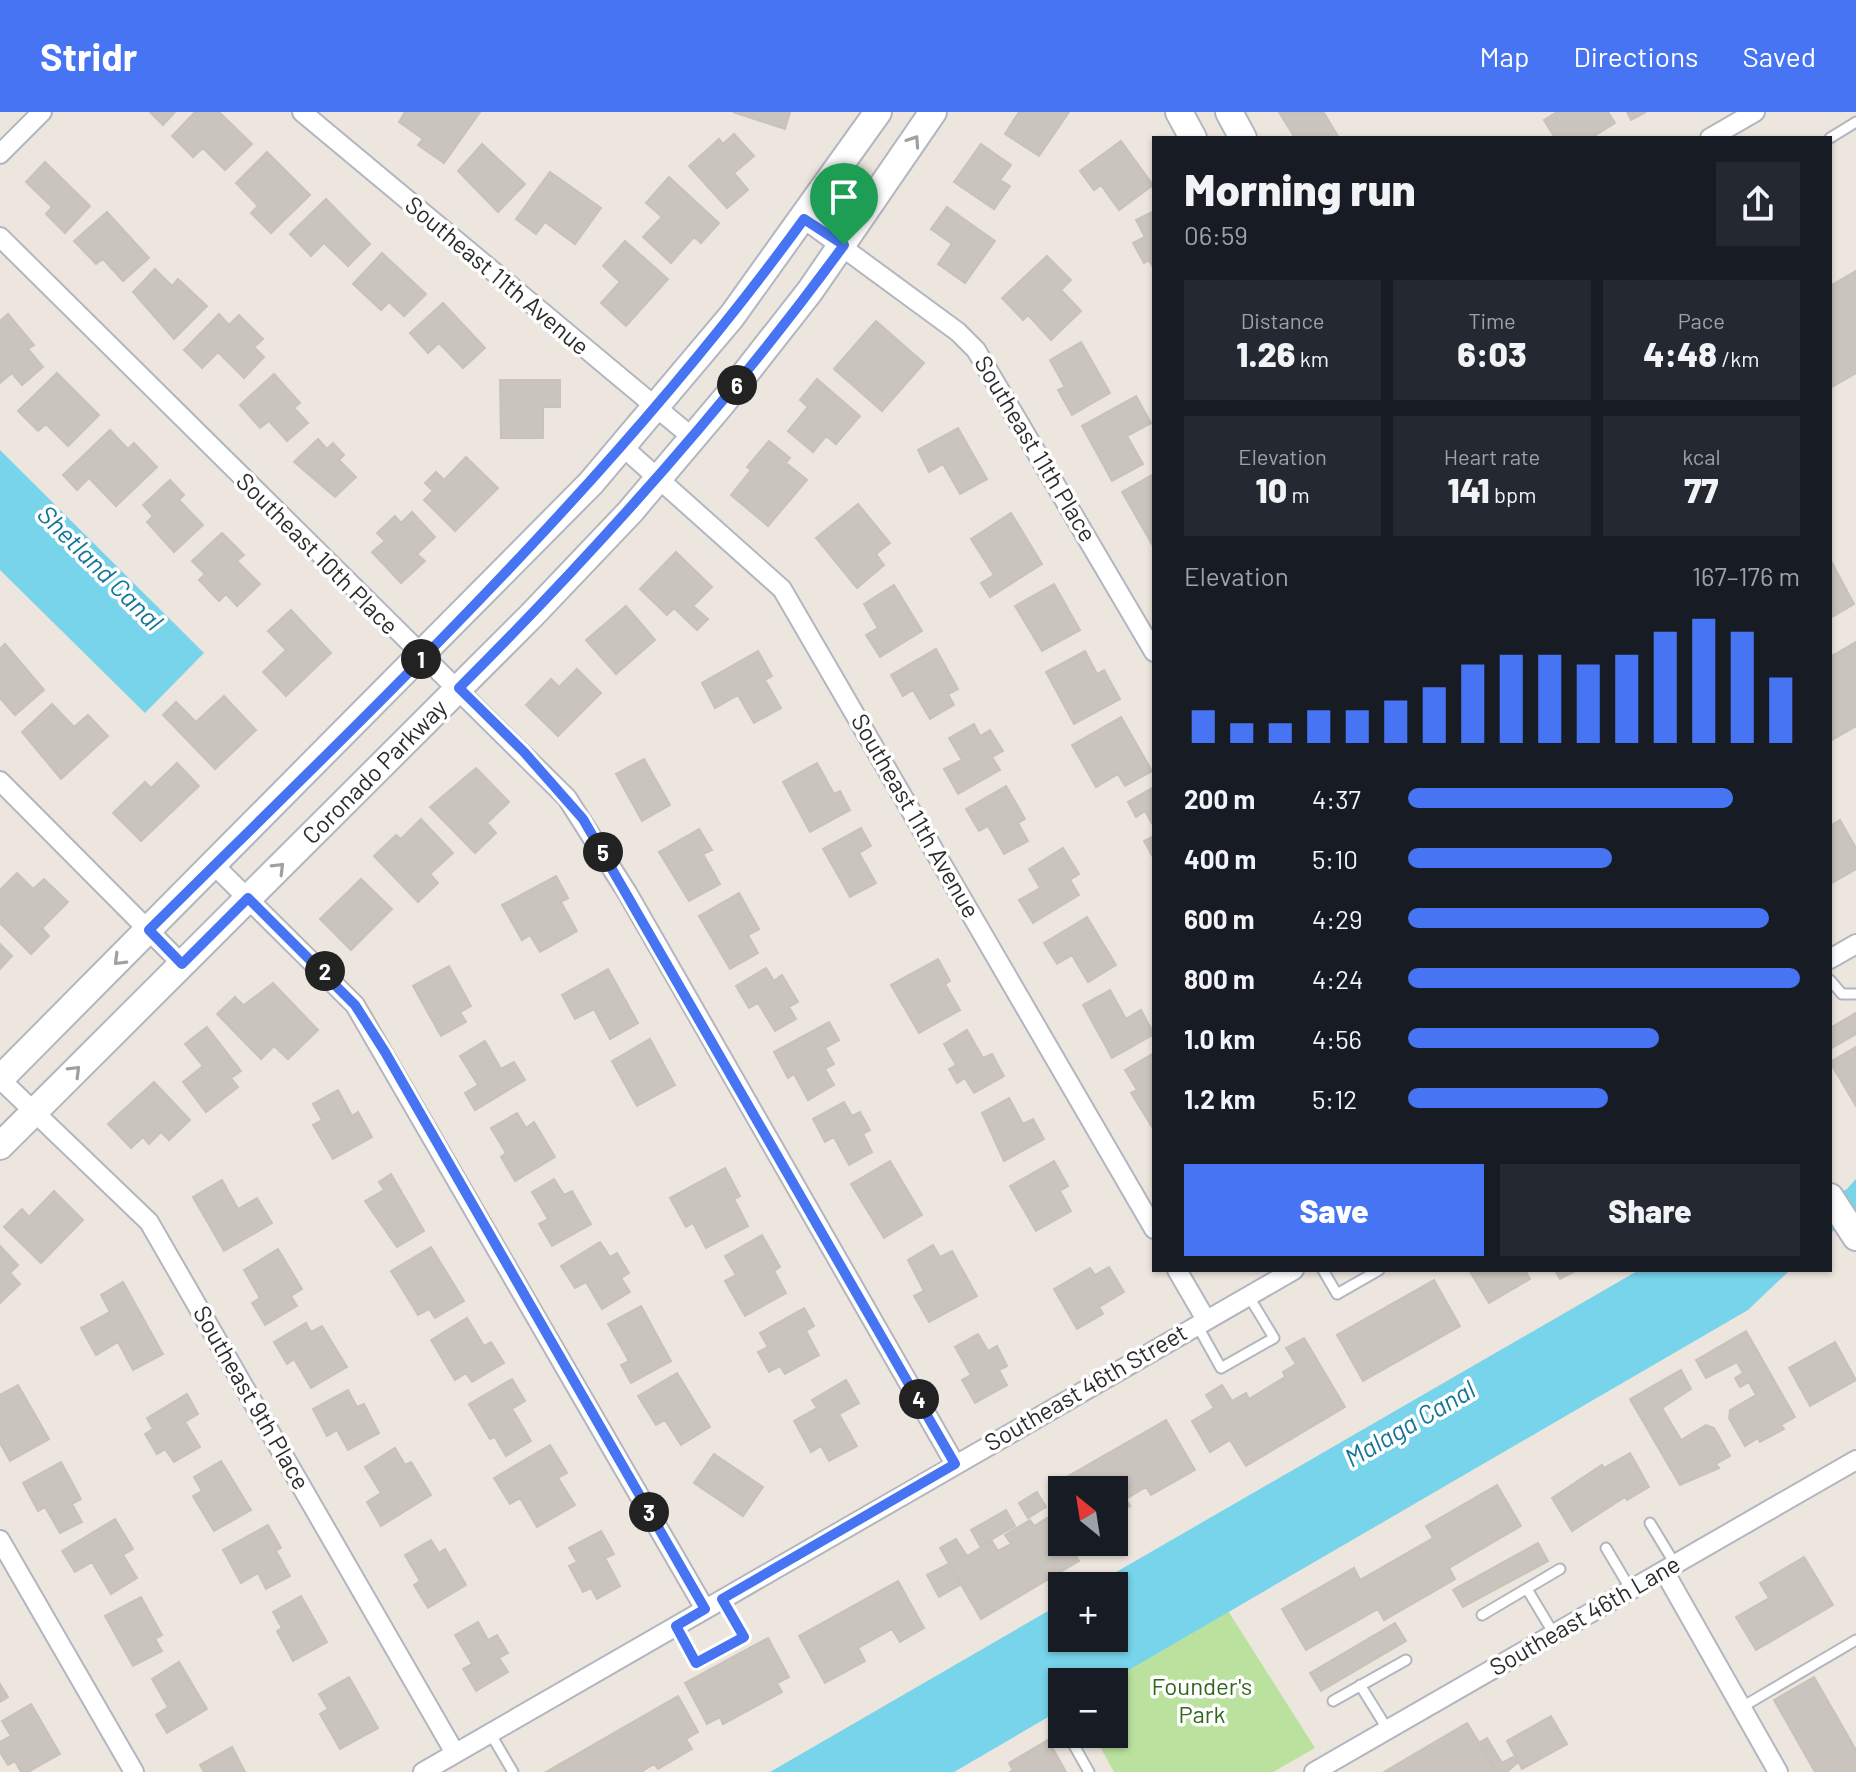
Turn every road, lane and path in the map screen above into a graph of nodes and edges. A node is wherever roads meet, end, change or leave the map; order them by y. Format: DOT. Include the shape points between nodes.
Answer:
graph roads {
  1 [pos="42,112"];
  2 [pos="302,112"];
  3 [pos="878,112"];
  4 [pos="933,112"];
  5 [pos="1179,112"];
  6 [pos="1229,112"];
  7 [pos="1755,112"];
  8 [pos="1856,122"];
  9 [pos="1192,136"];
  10 [pos="1242,136"];
  11 [pos="1713,136"];
  12 [pos="1832,137"];
  13 [pos="0,154"];
  14 [pos="804,219"];
  15 [pos="0,237"];
  16 [pos="844,245"];
  17 [pos="655,409"];
  18 [pos="693,438"];
  19 [pos="623,447"];
  20 [pos="659,478"];
  21 [pos="1152,649"];
  22 [pos="423,657"];
  23 [pos="459,688"];
  24 [pos="0,781"];
  25 [pos="214,865"];
  26 [pos="248,898"];
  27 [pos="149,930"];
  28 [pos="1856,944"];
  29 [pos="1832,958"];
  30 [pos="182,964"];
  31 [pos="1832,982"];
  32 [pos="1856,994"];
  33 [pos="0,1079"];
  34 [pos="34,1112"];
  35 [pos="0,1146"];
  36 [pos="1832,1200"];
  37 [pos="1152,1226"];
  38 [pos="1853,1234"];
  39 [pos="1856,1259"];
  40 [pos="1178,1272"];
  41 [pos="1290,1272"];
  42 [pos="1324,1272"];
  43 [pos="1376,1272"];
  44 [pos="1248,1295"];
  45 [pos="1201,1320"];
  46 [pos="1856,1460"];
  47 [pos="955,1464"];
  48 [pos="1650,1523"];
  49 [pos="0,1540"];
  50 [pos="1606,1548"];
  51 [pos="1670,1568"];
  52 [pos="1560,1569"];
  53 [pos="1527,1589"];
  54 [pos="1631,1590"];
  55 [pos="722,1599"];
  56 [pos="705,1609"];
  57 [pos="1482,1615"];
  58 [pos="676,1626"];
  59 [pos="1554,1634"];
  60 [pos="1856,1640"];
  61 [pos="1406,1660"];
  62 [pos="1360,1685"];
  63 [pos="1333,1701"];
  64 [pos="1742,1707"];
  65 [pos="1388,1730"];
  66 [pos="490,1733"];
  67 [pos="1076,1748"];
  68 [pos="455,1753"];
  69 [pos="134,1772"];
  70 [pos="423,1772"];
  71 [pos="513,1772"];
  72 [pos="1089,1772"];
  73 [pos="1314,1772"];
  74 [pos="1778,1772"];
  1 -- 13 [label="street"];
  2 -- 17 [label="street, Southeast 11th Avenue"];
  3 -- 14 [label="street, Coronado Parkway"];
  16 -- 4 [label="street, Coronado Parkway, one-way"];
  5 -- 9 [label="street"];
  6 -- 10 [label="street"];
  7 -- 11 [label="street"];
  8 -- 12 [label="lane"];
  14 -- 16 [label="street, Southeast 11th Place"];
  14 -- 17 [label="street, Coronado Parkway"];
  15 -- 22 [label="street, Southeast 10th Place"];
  16 -- 18 [label="street, Coronado Parkway"];
  16 -- 21 [label="street, Southeast 11th Place" via="976,350"];
  17 -- 18 [label="street, Southeast 11th Avenue"];
  17 -- 19 [label="street, Coronado Parkway"];
  18 -- 20 [label="street, Coronado Parkway"];
  19 -- 20 [label="street, Southeast 11th Avenue"];
  19 -- 22 [label="street, Coronado Parkway"];
  20 -- 23 [label="street, Coronado Parkway"];
  20 -- 37 [label="street, Southeast 11th Avenue" via="782,589 797,611"];
  22 -- 23 [label="street, Southeast 10th Place"];
  22 -- 25 [label="street, Coronado Parkway"];
  26 -- 23 [label="street, Coronado Parkway, one-way"];
  23 -- 47 [label="street, Southeast 10th Place" via="583,819"];
  24 -- 27 [label="street"];
  25 -- 26 [label="street"];
  25 -- 27 [label="street, Coronado Parkway"];
  26 -- 30 [label="street, Coronado Parkway"];
  26 -- 56 [label="street" via="355,1005"];
  27 -- 30 [label="street"];
  27 -- 33 [label="street, Coronado Parkway, one-way"];
  28 -- 29 [label="street"];
  34 -- 30 [label="street, Coronado Parkway, one-way"];
  31 -- 32 [label="lane" via="1842,994"];
  33 -- 34 [label="street, Southeast 9th Place"];
  34 -- 35 [label="street, Coronado Parkway"];
  34 -- 68 [label="street, Southeast 9th Place" via="149,1222"];
  36 -- 38 [label="street"];
  38 -- 39 [label="street"];
  40 -- 45 [label="street"];
  41 -- 44 [label="street, Southeast 46th Street"];
  42 -- 43 [label="lane" via="1337,1294"];
  44 -- 45 [label="street, Southeast 46th Street"];
  44 -- 45 [label="lane" via="1274,1338 1221,1368"];
  45 -- 47 [label="street, Southeast 46th Street"];
  46 -- 51 [label="street, Southeast 46th Lane"];
  47 -- 55 [label="street, Southeast 46th Street"];
  48 -- 51 [label="lane"];
  49 -- 69 [label="street"];
  50 -- 54 [label="lane"];
  51 -- 54 [label="street, Southeast 46th Lane"];
  51 -- 64 [label="street"];
  52 -- 53 [label="lane"];
  53 -- 57 [label="lane"];
  53 -- 59 [label="lane"];
  54 -- 59 [label="street, Southeast 46th Lane"];
  55 -- 56 [label="street, Southeast 46th Street"];
  55 -- 58 [label="lane" via="744,1637 696,1663"];
  56 -- 58 [label="street, Southeast 46th Street"];
  58 -- 66 [label="street, Southeast 46th Street"];
  59 -- 65 [label="street, Southeast 46th Lane"];
  60 -- 64 [label="lane"];
  61 -- 62 [label="lane"];
  62 -- 63 [label="lane"];
  62 -- 65 [label="lane"];
  64 -- 74 [label="street"];
  65 -- 73 [label="street, Southeast 46th Lane"];
  66 -- 68 [label="street, Southeast 46th Street"];
  66 -- 71 [label="lane"];
  67 -- 72 [label="lane"];
  68 -- 70 [label="street, Southeast 46th Street"];
}
